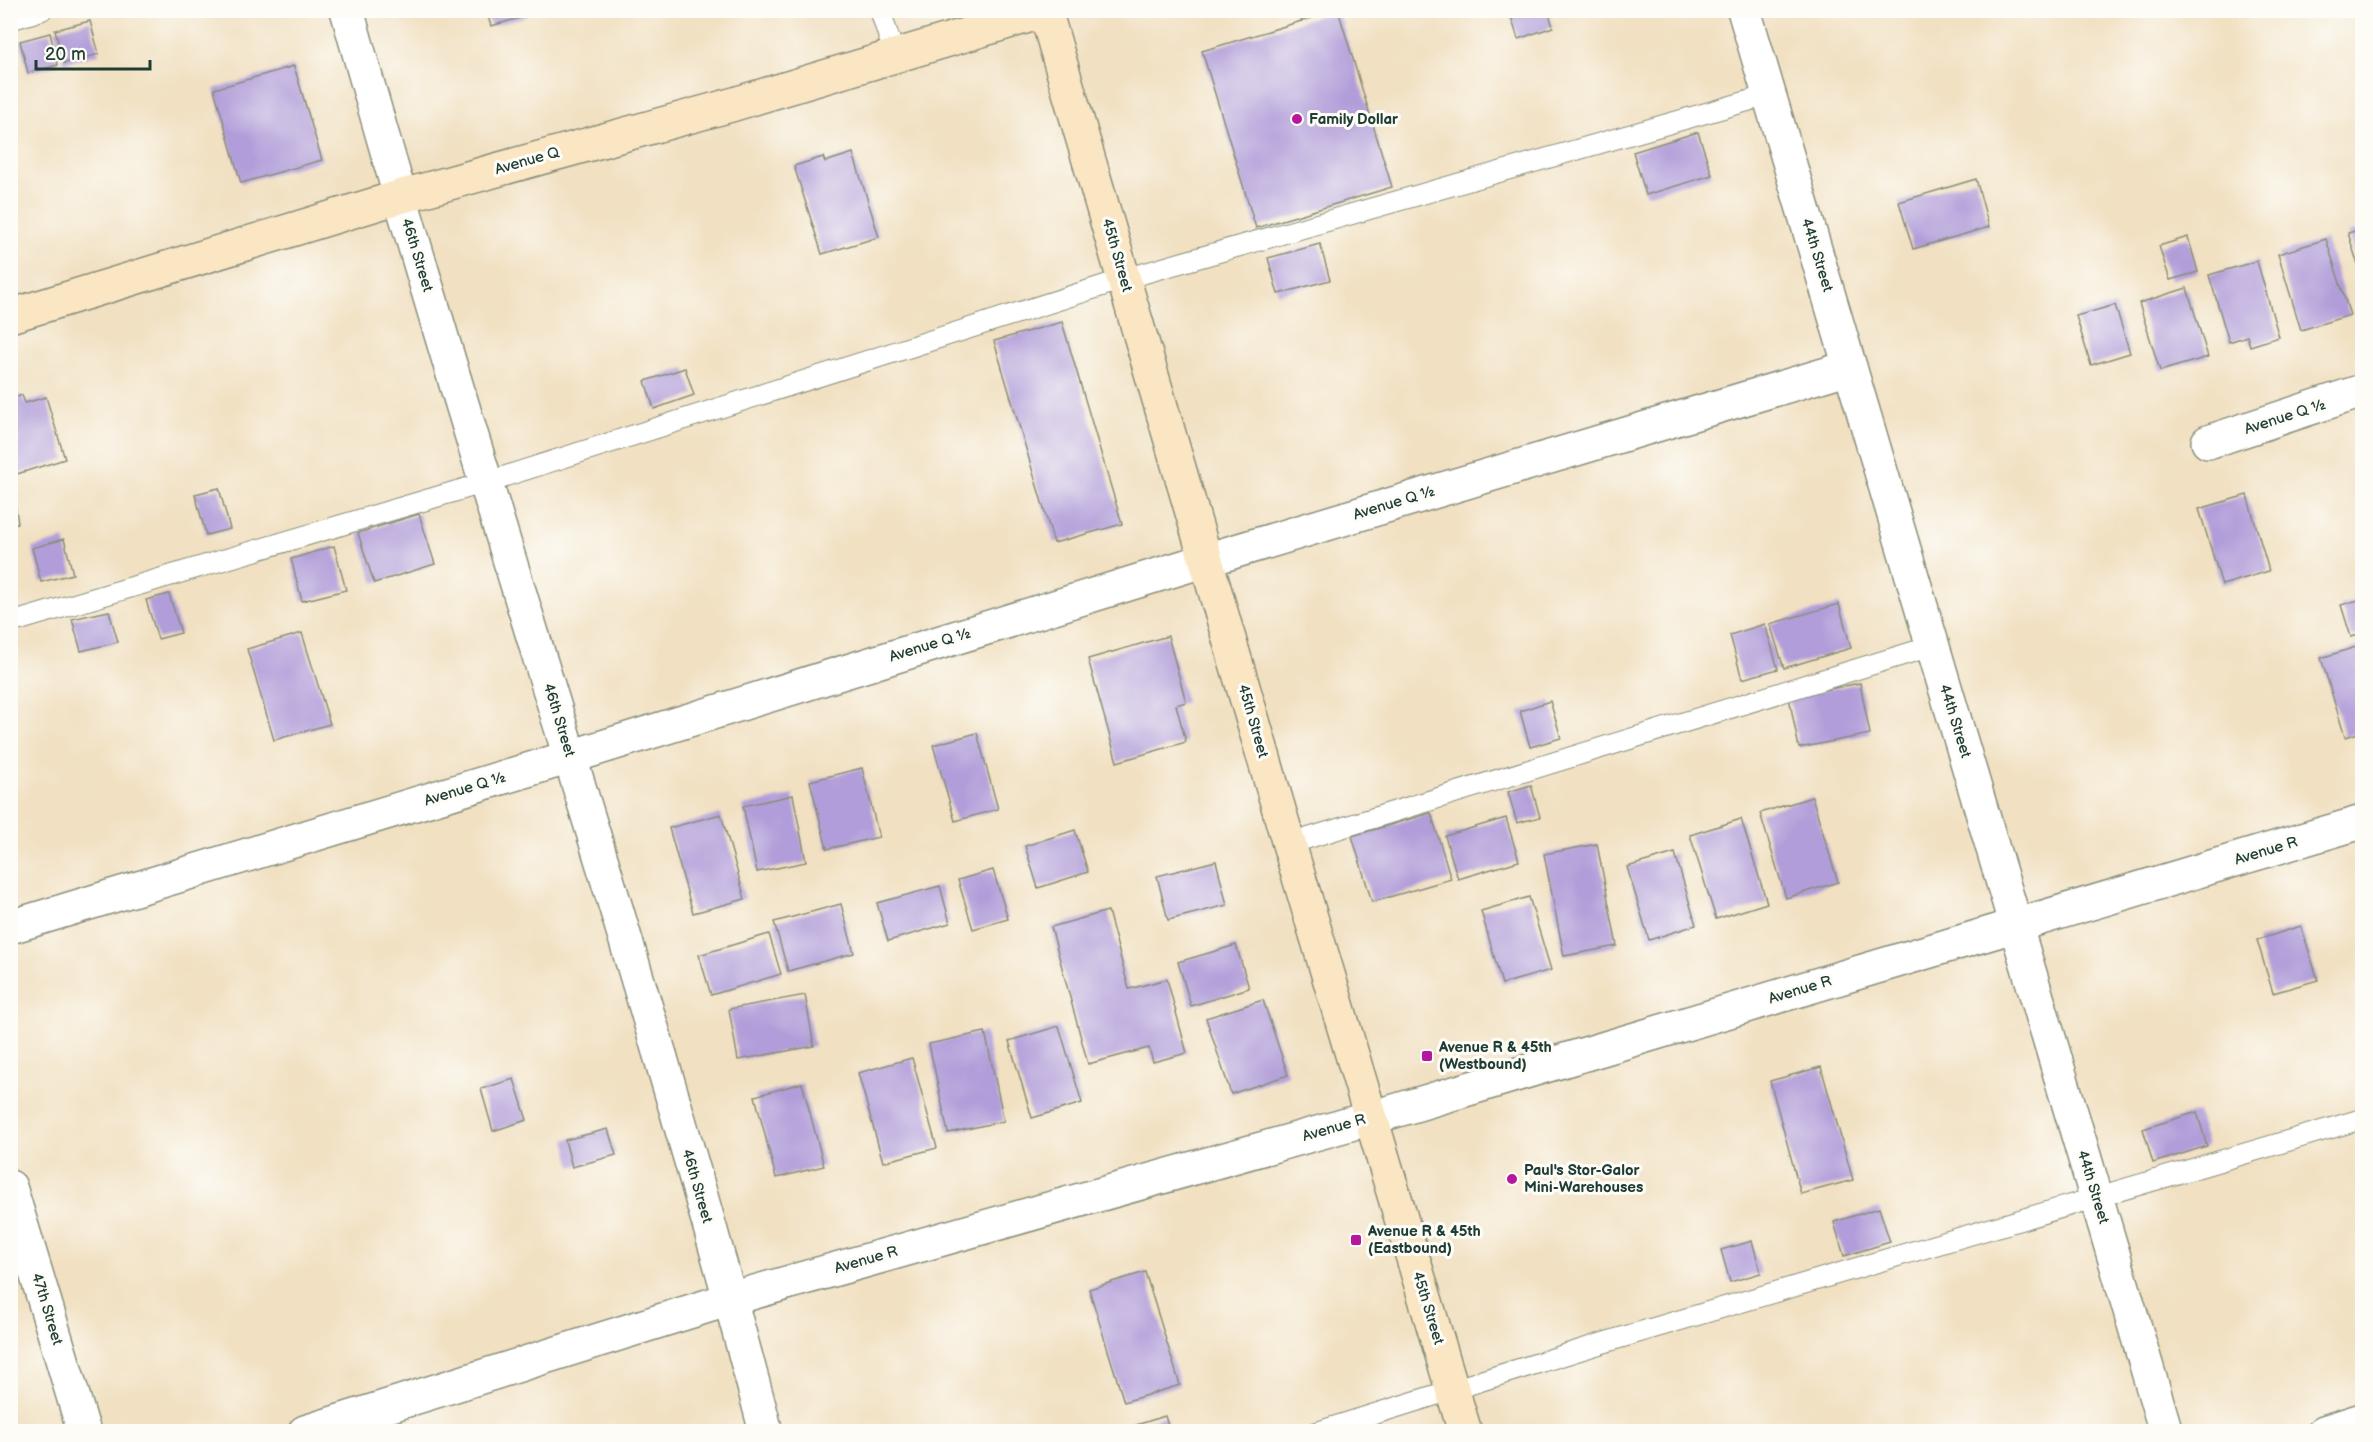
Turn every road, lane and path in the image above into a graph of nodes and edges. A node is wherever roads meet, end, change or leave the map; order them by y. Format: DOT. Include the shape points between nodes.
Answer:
graph roads {
  1 [pos="42,10"];
  2 [pos="347,10"];
  3 [pos="880,10"];
  4 [pos="1744,10"];
  5 [pos="1045,11"];
  6 [pos="10,20"];
  7 [pos="895,56"];
  8 [pos="1769,95"];
  9 [pos="399,197"];
  10 [pos="1124,279"];
  11 [pos="10,316"];
  12 [pos="1850,368"];
  13 [pos="2362,391"];
  14 [pos="2208,442"];
  15 [pos="487,482"];
  16 [pos="1206,560"];
  17 [pos="10,623"];
  18 [pos="1932,646"];
  19 [pos="570,757"];
  20 [pos="2362,822"];
  21 [pos="1289,844"];
  22 [pos="2016,926"];
  23 [pos="10,927"];
  24 [pos="1371,1118"];
  25 [pos="2362,1119"];
  26 [pos="10,1187"];
  27 [pos="2097,1198"];
  28 [pos="15,1221"];
  29 [pos="730,1299"];
  30 [pos="1452,1390"];
  31 [pos="2362,1420"];
  32 [pos="84,1431"];
  33 [pos="304,1431"];
  34 [pos="766,1431"];
  35 [pos="1317,1431"];
  36 [pos="1465,1431"];
  37 [pos="2166,1431"];
  38 [pos="2324,1431"];
  1 -- 6 [label="lane"];
  2 -- 9 [label="street, 46th Street"];
  3 -- 7 [label="lane"];
  4 -- 8 [label="street, 44th Street"];
  5 -- 7 [label="main road, Avenue Q"];
  5 -- 10 [label="main road, 45th Street"];
  7 -- 9 [label="main road, Avenue Q"];
  8 -- 10 [label="lane"];
  8 -- 12 [label="street, 44th Street"];
  9 -- 11 [label="main road, Avenue Q"];
  9 -- 15 [label="street, 46th Street"];
  10 -- 15 [label="lane"];
  10 -- 16 [label="main road, 45th Street"];
  12 -- 16 [label="street, Avenue Q ½"];
  12 -- 18 [label="street, 44th Street"];
  13 -- 14 [label="street, Avenue Q ½"];
  15 -- 17 [label="lane"];
  15 -- 19 [label="street, 46th Street"];
  16 -- 19 [label="street, Avenue Q ½"];
  16 -- 21 [label="main road, 45th Street"];
  18 -- 21 [label="lane"];
  18 -- 22 [label="street, 44th Street"];
  19 -- 23 [label="street, Avenue Q ½"];
  19 -- 29 [label="street, 46th Street"];
  20 -- 22 [label="street, Avenue R"];
  21 -- 24 [label="main road, 45th Street"];
  22 -- 24 [label="street, Avenue R"];
  22 -- 27 [label="street, 44th Street"];
  24 -- 29 [label="street, Avenue R"];
  24 -- 30 [label="main road, 45th Street"];
  25 -- 27 [label="lane"];
  26 -- 28 [label="street, 47th Street"];
  27 -- 30 [label="lane"];
  27 -- 37 [label="street, 44th Street"];
  28 -- 32 [label="street, 47th Street"];
  29 -- 33 [label="street, Avenue R"];
  29 -- 34 [label="street, 46th Street"];
  30 -- 35 [label="lane"];
  30 -- 36 [label="main road, 45th Street"];
  31 -- 38 [label="street"];
}
